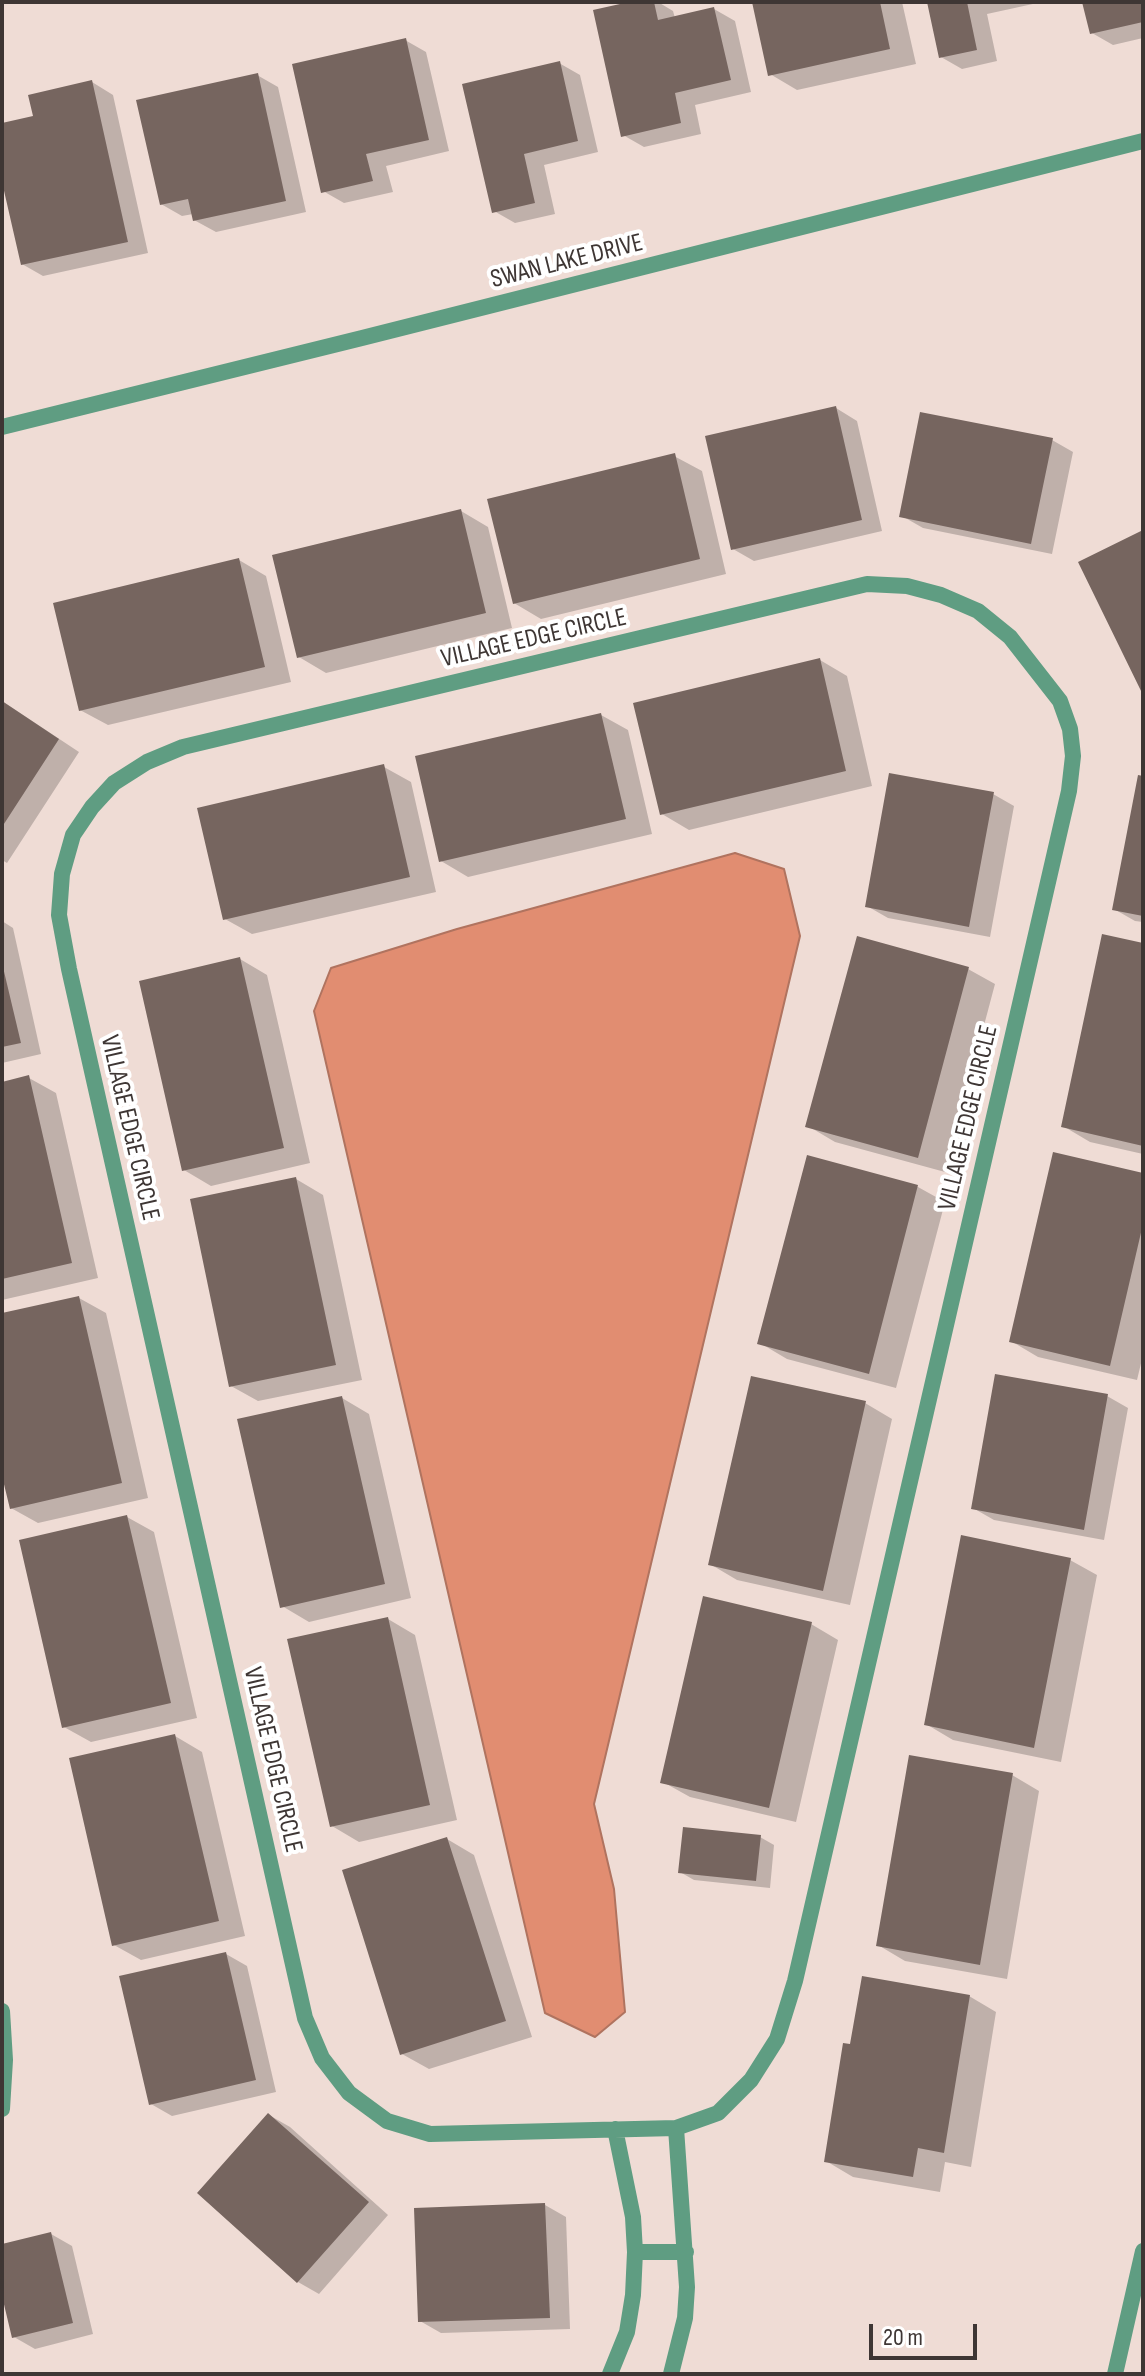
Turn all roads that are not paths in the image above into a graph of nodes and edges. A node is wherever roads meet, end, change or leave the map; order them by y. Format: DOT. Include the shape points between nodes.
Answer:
graph roads {
  1 [pos="1143,141"];
  2 [pos="2,427"];
  3 [pos="2,2011"];
  4 [pos="2,2109"];
  5 [pos="676,2128"];
  6 [pos="615,2129"];
  7 [pos="1143,2251"];
  8 [pos="635,2252"];
  9 [pos="686,2252"];
  10 [pos="610,2374"];
  11 [pos="671,2374"];
  12 [pos="1115,2374"];
  1 -- 2 [label="street, SWAN LAKE DRIVE"];
  3 -- 4 [label="street"];
  5 -- 6 [label="street, VILLAGE EDGE CIRCLE"];
  5 -- 6 [label="street, VILLAGE EDGE CIRCLE" via="718,2113 751,2080 777,2039 795,1981 1069,791 1070,729 1060,701 1038,671 1010,637 978,611 907,586 867,584 183,747 114,783 73,835 62,874 59,915 69,969 305,2018 322,2058 349,2093 387,2121 430,2134"];
  5 -- 9 [label="street"];
  6 -- 8 [label="street"];
  7 -- 12 [label="street"];
  8 -- 9 [label="street"];
  8 -- 10 [label="street" via="627,2332"];
  9 -- 11 [label="street" via="685,2318"];
}
